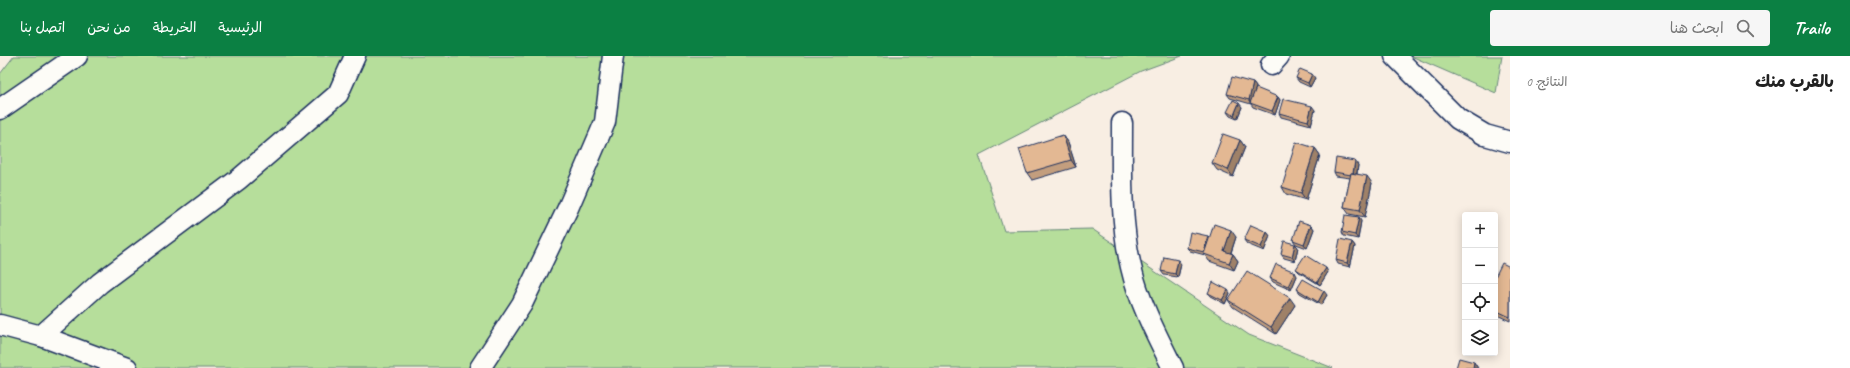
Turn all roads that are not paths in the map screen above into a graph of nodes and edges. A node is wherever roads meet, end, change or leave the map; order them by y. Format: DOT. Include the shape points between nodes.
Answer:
graph roads {
  1 [pos="77,56"];
  2 [pos="355,56"];
  3 [pos="613,56"];
  4 [pos="1395,56"];
  5 [pos="0,109"];
  6 [pos="1122,124"];
  7 [pos="1510,142"];
  8 [pos="0,325"];
  9 [pos="40,336"];
  10 [pos="127,368"];
  11 [pos="480,368"];
  12 [pos="1173,368"];
  1 -- 5 [label="street"];
  2 -- 9 [label="street" via="338,94 239,179 100,283"];
  3 -- 11 [label="street" via="604,122 568,208 522,304"];
  4 -- 7 [label="street" via="1458,119 1485,135"];
  6 -- 12 [label="street" via="1124,228 1131,267 1142,302"];
  8 -- 9 [label="street"];
  9 -- 10 [label="street"];
}
